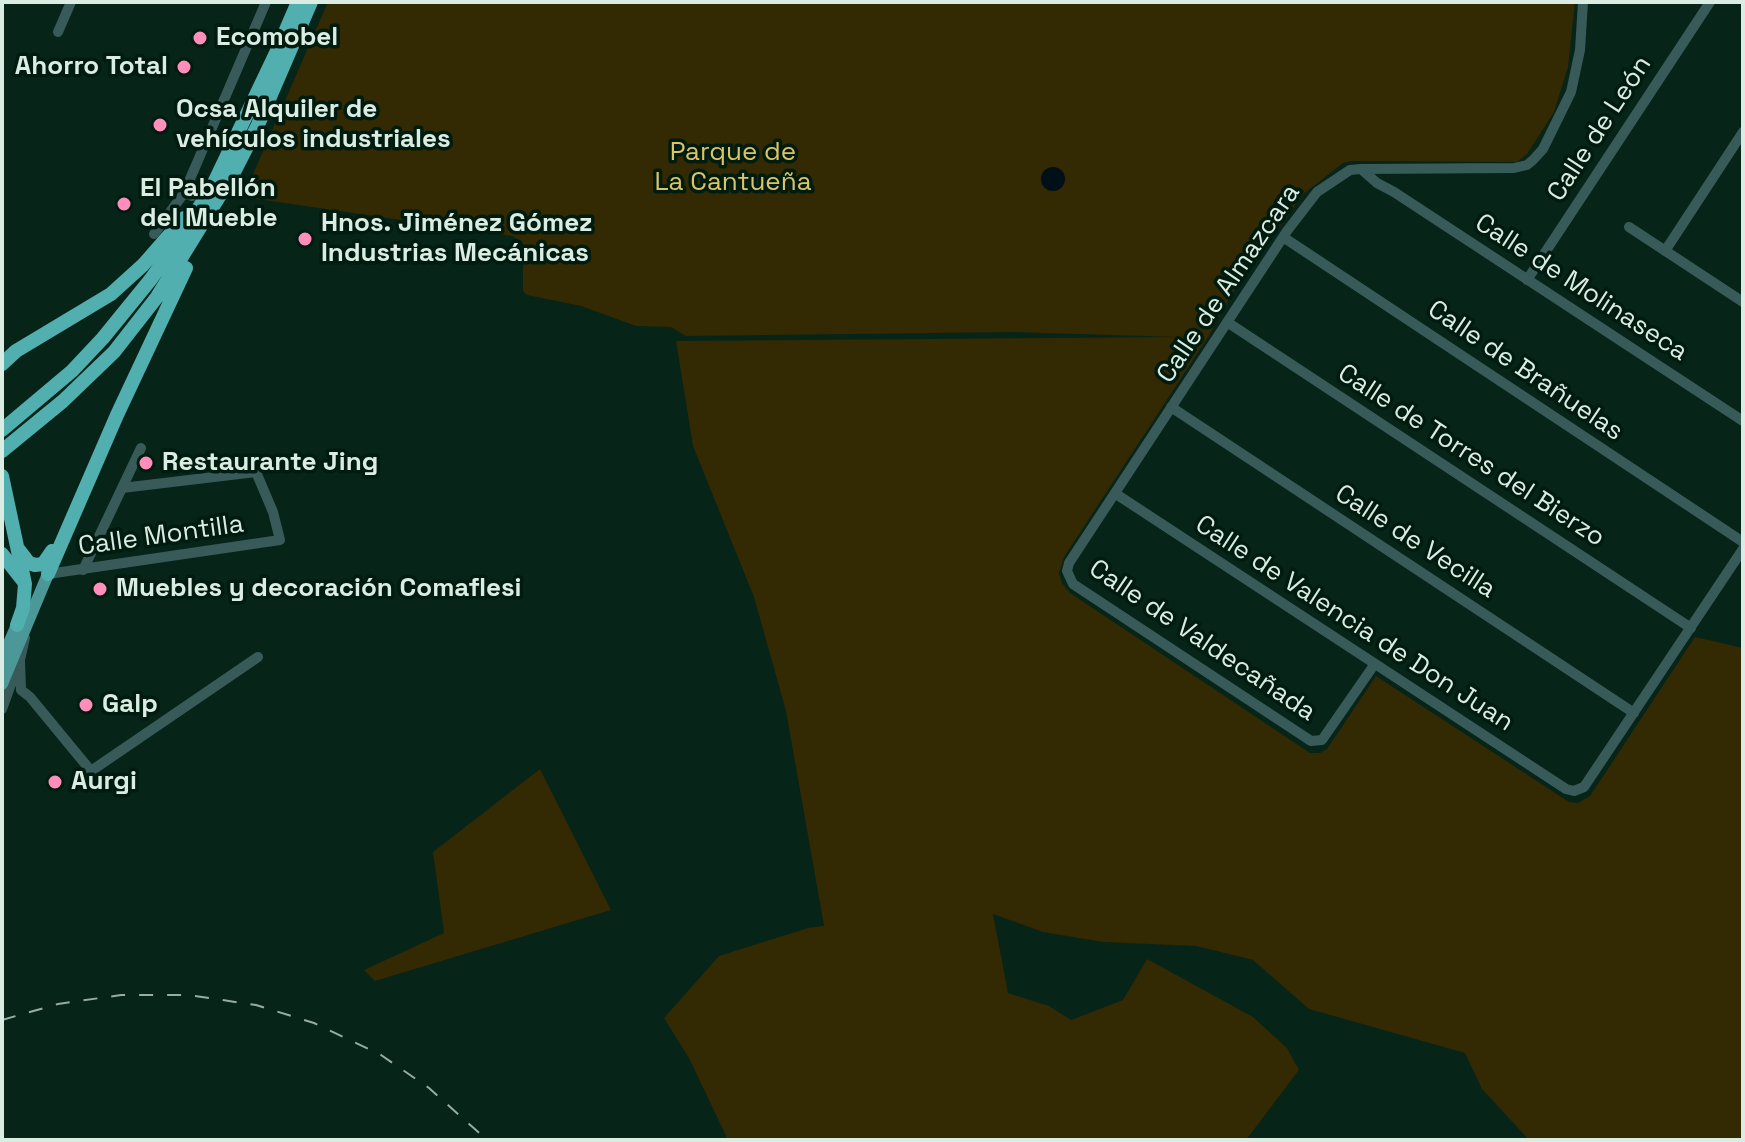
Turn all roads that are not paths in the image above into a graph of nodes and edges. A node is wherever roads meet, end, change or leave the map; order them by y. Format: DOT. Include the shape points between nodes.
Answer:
graph roads {
  1 [pos="71,2"];
  2 [pos="266,2"];
  3 [pos="298,2"];
  4 [pos="311,2"];
  5 [pos="1583,2"];
  6 [pos="1710,2"];
  7 [pos="58,32"];
  8 [pos="1743,132"];
  9 [pos="1361,169"];
  10 [pos="1395,169"];
  11 [pos="233,174"];
  12 [pos="208,188"];
  13 [pos="1394,192"];
  14 [pos="184,193"];
  15 [pos="1629,227"];
  16 [pos="154,234"];
  17 [pos="1283,237"];
  18 [pos="1665,251"];
  19 [pos="1527,280"];
  20 [pos="1743,302"];
  21 [pos="1227,322"];
  22 [pos="2,364"];
  23 [pos="1171,407"];
  24 [pos="1743,421"];
  25 [pos="2,430"];
  26 [pos="141,448"];
  27 [pos="2,451"];
  28 [pos="2,476"];
  29 [pos="89,479"];
  30 [pos="122,488"];
  31 [pos="1116,494"];
  32 [pos="1743,542"];
  33 [pos="19,549"];
  34 [pos="1743,549"];
  35 [pos="2,554"];
  36 [pos="83,570"];
  37 [pos="1067,571"];
  38 [pos="48,574"];
  39 [pos="25,584"];
  40 [pos="24,622"];
  41 [pos="1691,628"];
  42 [pos="258,657"];
  43 [pos="2,659"];
  44 [pos="20,660"];
  45 [pos="1374,665"];
  46 [pos="2,684"];
  47 [pos="30,697"];
  48 [pos="2,708"];
  49 [pos="1634,713"];
  1 -- 7 [label="street"];
  2 -- 14 [label="street"];
  3 -- 12 [label="highway"];
  4 -- 11 [label="highway"];
  5 -- 10 [label="street, Calle de Almazcara" via="1571,92 1533,160 1514,168"];
  6 -- 19 [label="street, Calle de León"];
  8 -- 18 [label="street"];
  9 -- 10 [label="street, Calle de Almazcara"];
  9 -- 13 [label="street, Calle de Molinaseca"];
  9 -- 17 [label="street, Calle de Almazcara" via="1350,170 1317,192"];
  10 -- 13 [label="street"];
  11 -- 27 [label="highway" via="137,325 63,401"];
  11 -- 29 [label="highway"];
  12 -- 14 [label="street" via="192,196"];
  12 -- 22 [label="highway" via="143,265 111,294"];
  12 -- 25 [label="highway" via="199,210 151,279 103,338"];
  13 -- 19 [label="street, Calle de Molinaseca"];
  14 -- 16 [label="street"];
  15 -- 18 [label="street"];
  17 -- 21 [label="street, Calle de Almazcara"];
  17 -- 32 [label="street, Calle de Brañuelas"];
  18 -- 20 [label="street"];
  19 -- 24 [label="street, Calle de Molinaseca"];
  21 -- 23 [label="street, Calle de Almazcara"];
  21 -- 41 [label="street, Calle de Torres del Bierzo"];
  23 -- 31 [label="street, Calle de Almazcara"];
  23 -- 49 [label="street, Calle de Vecilla"];
  26 -- 30 [label="street"];
  28 -- 33 [label="highway"];
  29 -- 33 [label="highway" via="49,558 35,565"];
  29 -- 38 [label="highway"];
  30 -- 36 [label="street"];
  30 -- 36 [label="street, Calle Montilla" via="256,472 280,540"];
  31 -- 37 [label="street, Calle de Almazcara"];
  31 -- 45 [label="street, Calle de Valencia de Don Juan"];
  33 -- 39 [label="highway"];
  34 -- 41 [label="street"];
  35 -- 39 [label="highway"];
  36 -- 38 [label="street, Calle Montilla"];
  37 -- 45 [label="street, Calle de Valdecañada" via="1073,584 1311,741 1322,740"];
  38 -- 40 [label="main road"];
  39 -- 40 [label="highway"];
  40 -- 43 [label="main road"];
  40 -- 44 [label="street"];
  40 -- 46 [label="main road"];
  41 -- 49 [label="street"];
  42 -- 47 [label="street" via="91,771"];
  44 -- 47 [label="street" via="21,690"];
  44 -- 48 [label="street"];
  45 -- 49 [label="street, Calle de Valencia de Don Juan" via="1569,791 1584,787"];
  47 -- 48 [label="street" via="13,697"];
}
